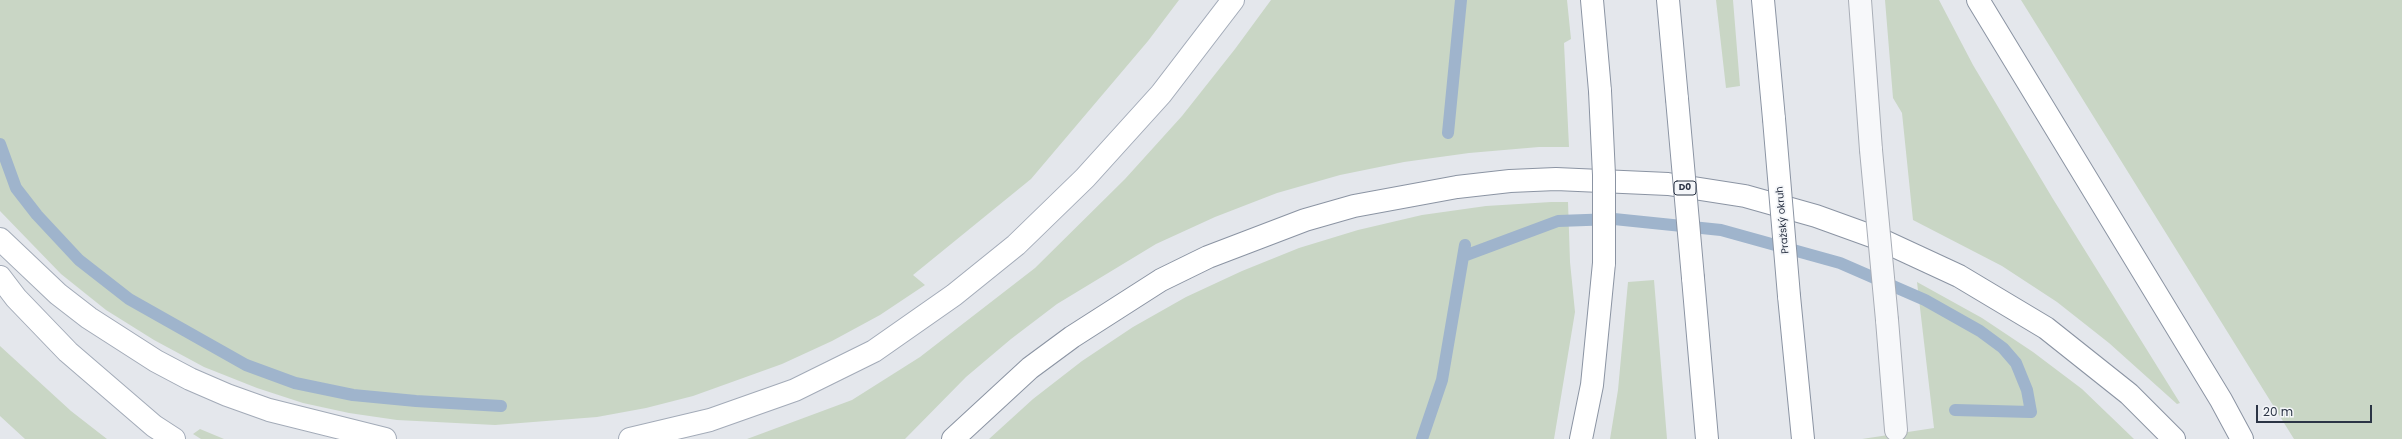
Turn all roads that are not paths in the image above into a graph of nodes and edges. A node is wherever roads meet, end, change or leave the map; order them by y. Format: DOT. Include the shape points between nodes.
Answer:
graph roads {
  1 [pos="1233,0"];
  2 [pos="1592,0"];
  3 [pos="1668,0"];
  4 [pos="1763,0"];
  5 [pos="1860,0"];
  6 [pos="1978,0"];
  7 [pos="0,239"];
  8 [pos="0,277"];
  9 [pos="1896,430"];
  10 [pos="174,439"];
  11 [pos="385,439"];
  12 [pos="630,439"];
  13 [pos="953,439"];
  14 [pos="1581,439"];
  15 [pos="1707,439"];
  16 [pos="1803,439"];
  17 [pos="2174,439"];
  18 [pos="2242,439"];
  1 -- 12 [label="main road" via="1161,94 1085,178 1016,245 954,295 874,351 795,390 710,420"];
  2 -- 14 [label="main road, bridge" via="1604,175 1604,264 1592,385"];
  3 -- 15 [label="main road, D0, bridge"];
  4 -- 16 [label="main road, Pražský okruh, bridge"];
  5 -- 9 [label="lane, bridge"];
  6 -- 18 [label="main road" via="2221,400"];
  7 -- 11 [label="main road" via="58,294 88,318 190,379 269,410"];
  8 -- 10 [label="main road" via="16,298 68,352 154,426"];
  13 -- 17 [label="main road" via="1030,368 1072,337 1161,280 1208,258 1276,230 1354,206 1457,187 1556,179 1668,184 1745,196 1816,216 1877,238 1959,276 2046,328 2129,394"];
}
